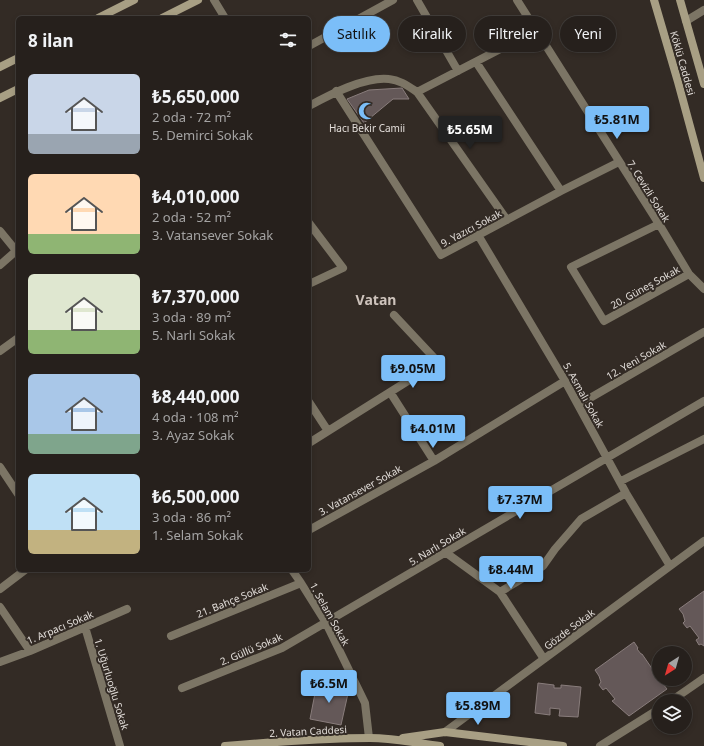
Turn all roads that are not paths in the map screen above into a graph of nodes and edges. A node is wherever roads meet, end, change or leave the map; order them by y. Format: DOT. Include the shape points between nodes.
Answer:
graph roads {
  1 [pos="134,0"];
  2 [pos="198,0"];
  3 [pos="214,0"];
  4 [pos="393,0"];
  5 [pos="417,0"];
  6 [pos="517,0"];
  7 [pos="654,0"];
  8 [pos="680,0"];
  9 [pos="704,10"];
  10 [pos="102,16"];
  11 [pos="166,16"];
  12 [pos="223,16"];
  13 [pos="527,16"];
  14 [pos="686,22"];
  15 [pos="311,45"];
  16 [pos="495,52"];
  17 [pos="549,52"];
  18 [pos="16,59"];
  19 [pos="476,62"];
  20 [pos="0,67"];
  21 [pos="702,68"];
  22 [pos="458,71"];
  23 [pos="704,84"];
  24 [pos="16,90"];
  25 [pos="336,91"];
  26 [pos="417,92"];
  27 [pos="0,98"];
  28 [pos="311,105"];
  29 [pos="619,162"];
  30 [pos="704,178"];
  31 [pos="561,191"];
  32 [pos="507,220"];
  33 [pos="658,224"];
  34 [pos="311,226"];
  35 [pos="0,231"];
  36 [pos="478,235"];
  37 [pos="16,251"];
  38 [pos="16,253"];
  39 [pos="0,264"];
  40 [pos="689,274"];
  41 [pos="311,283"];
  42 [pos="704,289"];
  43 [pos="394,315"];
  44 [pos="704,332"];
  45 [pos="16,339"];
  46 [pos="0,351"];
  47 [pos="565,381"];
  48 [pos="390,392"];
  49 [pos="704,401"];
  50 [pos="311,405"];
  51 [pos="578,405"];
  52 [pos="328,430"];
  53 [pos="704,439"];
  54 [pos="311,441"];
  55 [pos="607,457"];
  56 [pos="434,461"];
  57 [pos="0,467"];
  58 [pos="620,481"];
  59 [pos="16,491"];
  60 [pos="626,493"];
  61 [pos="311,529"];
  62 [pos="704,541"];
  63 [pos="445,552"];
  64 [pos="670,566"];
  65 [pos="22,572"];
  66 [pos="293,572"];
  67 [pos="301,583"];
  68 [pos="0,589"];
  69 [pos="500,592"];
  70 [pos="0,607"];
  71 [pos="128,609"];
  72 [pos="326,623"];
  73 [pos="85,627"];
  74 [pos="171,636"];
  75 [pos="30,651"];
  76 [pos="544,659"];
  77 [pos="0,662"];
  78 [pos="704,678"];
  79 [pos="182,688"];
  80 [pos="681,694"];
  81 [pos="652,713"];
  82 [pos="446,732"];
  83 [pos="369,738"];
  84 [pos="393,739"];
  85 [pos="294,743"];
  86 [pos="120,746"];
  87 [pos="225,746"];
  88 [pos="440,746"];
  89 [pos="563,746"];
  90 [pos="600,746"];
  1 -- 10 [label="main road"];
  2 -- 11 [label="main road"];
  3 -- 12 [label="street"];
  4 -- 15 [label="street"];
  5 -- 22 [label="street"];
  6 -- 13 [label="street, 7. Cevizli Sokak"];
  7 -- 30 [label="main road, Köklü Caddesi"];
  8 -- 14 [label="main road, Köklü Caddesi"];
  9 -- 14 [label="street"];
  14 -- 21 [label="main road, Köklü Caddesi"];
  16 -- 19 [label="street"];
  17 -- 29 [label="street, 7. Cevizli Sokak"];
  18 -- 20 [label="main road"];
  19 -- 22 [label="street"];
  19 -- 31 [label="street"];
  21 -- 23 [label="main road, Köklü Caddesi"];
  22 -- 26 [label="street"];
  24 -- 27 [label="main road"];
  25 -- 26 [label="street" via="368,81 388,79 405,83"];
  25 -- 28 [label="street"];
  25 -- 36 [label="street, 9. Yazıcı Sokak" via="441,255"];
  26 -- 32 [label="street"];
  29 -- 31 [label="street, 9. Yazıcı Sokak"];
  29 -- 33 [label="street, 7. Cevizli Sokak"];
  31 -- 32 [label="street, 9. Yazıcı Sokak"];
  32 -- 36 [label="street, 9. Yazıcı Sokak"];
  33 -- 40 [label="street, 7. Cevizli Sokak"];
  33 -- 40 [label="street, 20. Güneş Sokak" via="571,267 604,321"];
  34 -- 41 [label="street" via="343,268"];
  35 -- 37 [label="street"];
  36 -- 47 [label="street, 5. Asmalı Sokak"];
  38 -- 39 [label="street"];
  40 -- 42 [label="street, 7. Cevizli Sokak"];
  43 -- 48 [label="street" via="438,362"];
  44 -- 51 [label="street, 12. Yeni Sokak"];
  45 -- 46 [label="street"];
  47 -- 51 [label="street, 5. Asmalı Sokak"];
  47 -- 56 [label="street, 3. Vatansever Sokak"];
  48 -- 52 [label="street"];
  48 -- 56 [label="street"];
  49 -- 55 [label="street, 5. Narlı Sokak"];
  50 -- 52 [label="street"];
  51 -- 55 [label="street, 5. Asmalı Sokak"];
  52 -- 54 [label="street"];
  53 -- 58 [label="street"];
  55 -- 58 [label="street, 5. Asmalı Sokak"];
  55 -- 63 [label="street, 5. Narlı Sokak"];
  56 -- 61 [label="street, 3. Vatansever Sokak"];
  57 -- 59 [label="street"];
  58 -- 60 [label="street, 5. Asmalı Sokak"];
  60 -- 64 [label="street, 5. Asmalı Sokak"];
  60 -- 69 [label="street" via="581,519 543,566"];
  62 -- 64 [label="street, Gözde Sokak"];
  63 -- 69 [label="street"];
  63 -- 72 [label="street, 5. Narlı Sokak"];
  64 -- 76 [label="street, Gözde Sokak"];
  65 -- 68 [label="street"];
  66 -- 67 [label="street, 1. Selam Sokak"];
  67 -- 72 [label="street, 1. Selam Sokak"];
  67 -- 74 [label="street, 21. Bahçe Sokak"];
  69 -- 76 [label="street"];
  70 -- 75 [label="street"];
  71 -- 73 [label="street, 1. Arpacı Sokak"];
  72 -- 79 [label="street, 2. Güllü Sokak" via="282,648"];
  72 -- 83 [label="street, 1. Selam Sokak" via="365,703"];
  73 -- 75 [label="street, 1. Arpacı Sokak"];
  73 -- 86 [label="street, 1. Uğurluoğlu Sokak"];
  75 -- 77 [label="street, 1. Arpacı Sokak"];
  76 -- 82 [label="street, Gözde Sokak"];
  78 -- 80 [label="street"];
  81 -- 90 [label="street"];
  82 -- 84 [label="main road, 2. Vatan Caddesi"];
  82 -- 89 [label="main road, 2. Vatan Caddesi"];
  83 -- 84 [label="main road, 2. Vatan Caddesi"];
  83 -- 85 [label="main road, 2. Vatan Caddesi"];
  84 -- 88 [label="main road, 2. Vatan Caddesi"];
  85 -- 87 [label="main road, 2. Vatan Caddesi"];
}
